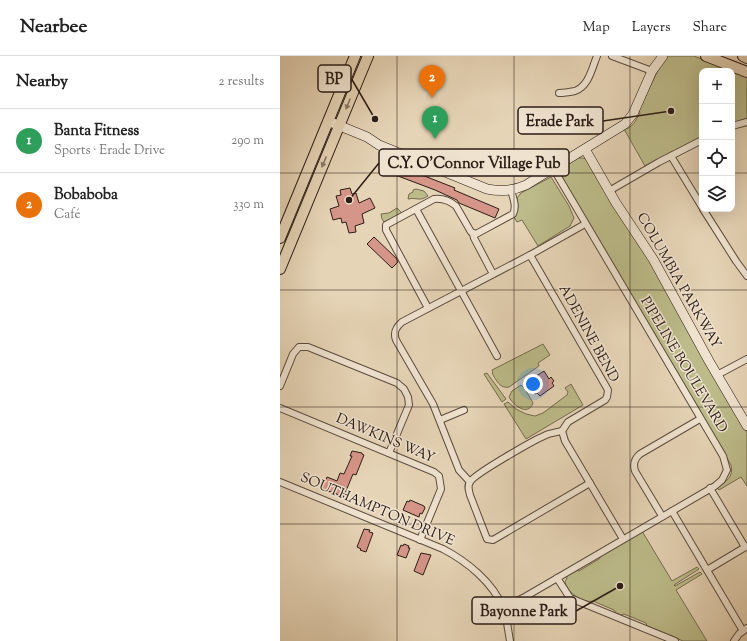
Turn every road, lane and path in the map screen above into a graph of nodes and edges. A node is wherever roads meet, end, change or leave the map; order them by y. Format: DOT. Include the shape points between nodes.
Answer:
graph roads {
  1 [pos="355,56"];
  2 [pos="368,56"];
  3 [pos="597,56"];
  4 [pos="612,56"];
  5 [pos="654,56"];
  6 [pos="663,56"];
  7 [pos="702,56"];
  8 [pos="706,56"];
  9 [pos="743,56"];
  10 [pos="747,58"];
  11 [pos="717,60"];
  12 [pos="652,71"];
  13 [pos="747,72"];
  14 [pos="559,94"];
  15 [pos="747,122"];
  16 [pos="327,125"];
  17 [pos="735,125"];
  18 [pos="338,129"];
  19 [pos="699,142"];
  20 [pos="584,149"];
  21 [pos="671,156"];
  22 [pos="553,168"];
  23 [pos="511,190"];
  24 [pos="609,191"];
  25 [pos="699,203"];
  26 [pos="416,209"];
  27 [pos="705,212"];
  28 [pos="586,224"];
  29 [pos="473,234"];
  30 [pos="280,238"];
  31 [pos="530,255"];
  32 [pos="280,269"];
  33 [pos="493,274"];
  34 [pos="747,276"];
  35 [pos="461,291"];
  36 [pos="428,308"];
  37 [pos="497,356"];
  38 [pos="747,359"];
  39 [pos="717,375"];
  40 [pos="280,386"];
  41 [pos="280,408"];
  42 [pos="464,410"];
  43 [pos="700,419"];
  44 [pos="440,420"];
  45 [pos="747,426"];
  46 [pos="562,431"];
  47 [pos="389,453"];
  48 [pos="280,482"];
  49 [pos="470,482"];
  50 [pos="590,483"];
  51 [pos="710,488"];
  52 [pos="672,511"];
  53 [pos="662,516"];
  54 [pos="623,539"];
  55 [pos="420,540"];
  56 [pos="746,547"];
  57 [pos="707,570"];
  58 [pos="557,578"];
  59 [pos="503,607"];
  60 [pos="745,630"];
  61 [pos="510,641"];
  62 [pos="675,641"];
  63 [pos="734,641"];
  1 -- 16 [label="main road"];
  2 -- 18 [label="main road, one-way"];
  3 -- 14 [label="street" via="587,81 575,91"];
  4 -- 12 [label="street"];
  5 -- 12 [label="street"];
  6 -- 12 [label="street"];
  7 -- 11 [label="main road"];
  8 -- 11 [label="main road"];
  9 -- 10 [label="main road"];
  11 -- 13 [label="main road"];
  12 -- 20 [label="street" via="630,118 622,127"];
  15 -- 17 [label="street"];
  16 -- 18 [label="street"];
  16 -- 30 [label="main road"];
  18 -- 23 [label="street" via="367,137 379,145 487,189"];
  18 -- 32 [label="main road, one-way"];
  19 -- 21 [label="street"];
  20 -- 22 [label="street"];
  20 -- 24 [label="street, COLUMBIA PARKWAY"];
  21 -- 24 [label="street"];
  21 -- 25 [label="street"];
  22 -- 23 [label="street" via="526,185"];
  22 -- 28 [label="street, PIPELINE BOULEVARD"];
  23 -- 29 [label="street" via="515,207 513,214"];
  24 -- 39 [label="street, COLUMBIA PARKWAY" via="653,259"];
  26 -- 29 [label="street" via="434,199 444,200 456,206"];
  26 -- 35 [label="street"];
  26 -- 36 [label="street" via="387,223 385,228"];
  27 -- 34 [label="street"];
  28 -- 31 [label="street"];
  28 -- 43 [label="street, PIPELINE BOULEVARD"];
  29 -- 33 [label="street"];
  31 -- 33 [label="street"];
  31 -- 46 [label="street, ADENINE BEND" via="608,390 605,400 568,422"];
  33 -- 35 [label="street"];
  35 -- 36 [label="street"];
  35 -- 37 [label="street"];
  36 -- 44 [label="street" via="399,324 395,337"];
  38 -- 39 [label="street"];
  39 -- 45 [label="street, COLUMBIA PARKWAY"];
  40 -- 47 [label="street" via="293,354 299,347 308,347 397,383 408,396 409,405"];
  41 -- 47 [label="street, DAWKINS WAY"];
  42 -- 44 [label="street"];
  43 -- 51 [label="street, PIPELINE BOULEVARD" via="723,456 727,470 719,483"];
  43 -- 53 [label="street" via="640,454 635,460 636,471"];
  44 -- 49 [label="street" via="459,470"];
  46 -- 49 [label="street, ADENINE BEND" via="541,437"];
  46 -- 50 [label="street" via="565,441"];
  47 -- 55 [label="street, DAWKINS WAY" via="439,476 441,489"];
  48 -- 55 [label="street, SOUTHAMPTON DRIVE"];
  49 -- 50 [label="street" via="468,488 487,538 493,540"];
  50 -- 54 [label="street"];
  51 -- 52 [label="street, PIPELINE BOULEVARD"];
  51 -- 56 [label="street"];
  52 -- 53 [label="street, PIPELINE BOULEVARD"];
  52 -- 57 [label="street"];
  53 -- 54 [label="street, PIPELINE BOULEVARD"];
  54 -- 58 [label="street, PIPELINE BOULEVARD"];
  55 -- 59 [label="street, SOUTHAMPTON DRIVE" via="458,557 475,570"];
  56 -- 57 [label="street"];
  57 -- 60 [label="street"];
  58 -- 59 [label="street, PIPELINE BOULEVARD"];
  58 -- 62 [label="street" via="570,598"];
  59 -- 61 [label="street, SOUTHAMPTON DRIVE"];
  60 -- 63 [label="street"];
}
